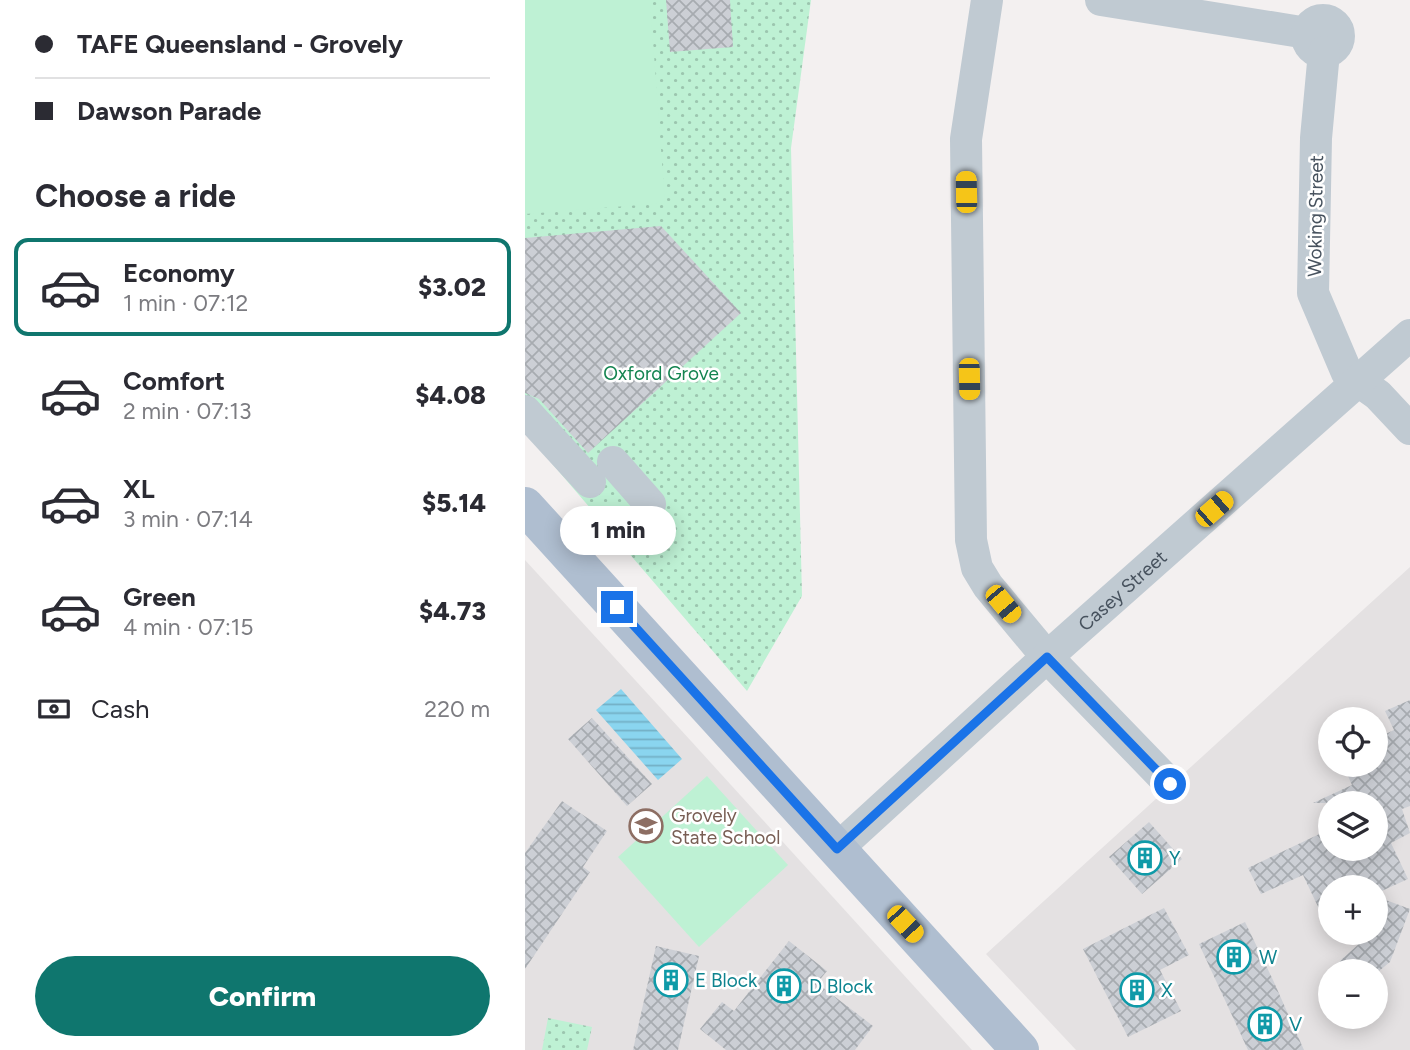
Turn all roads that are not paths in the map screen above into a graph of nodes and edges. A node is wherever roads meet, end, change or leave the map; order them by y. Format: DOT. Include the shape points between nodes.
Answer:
graph roads {
  1 [pos="987,0"];
  2 [pos="1101,0"];
  3 [pos="1324,27"];
  4 [pos="1410,335"];
  5 [pos="1360,380"];
  6 [pos="525,411"];
  7 [pos="1410,429"];
  8 [pos="650,504"];
  9 [pos="525,506"];
  10 [pos="1047,657"];
  11 [pos="1170,784"];
  12 [pos="837,849"];
  13 [pos="1020,1050"];
  1 -- 10 [label="street" via="965,139 971,540 977,568 988,586"];
  2 -- 3 [label="street"];
  3 -- 5 [label="street, Woking Street" via="1313,293 1347,373"];
  4 -- 5 [label="street, Casey Street"];
  5 -- 7 [label="street, Woking Street"];
  5 -- 10 [label="street, Casey Street"];
  6 -- 8 [label="street"];
  9 -- 12 [label="main road"];
  10 -- 11 [label="street"];
  10 -- 12 [label="street, Casey Street"];
  12 -- 13 [label="main road"];
}
